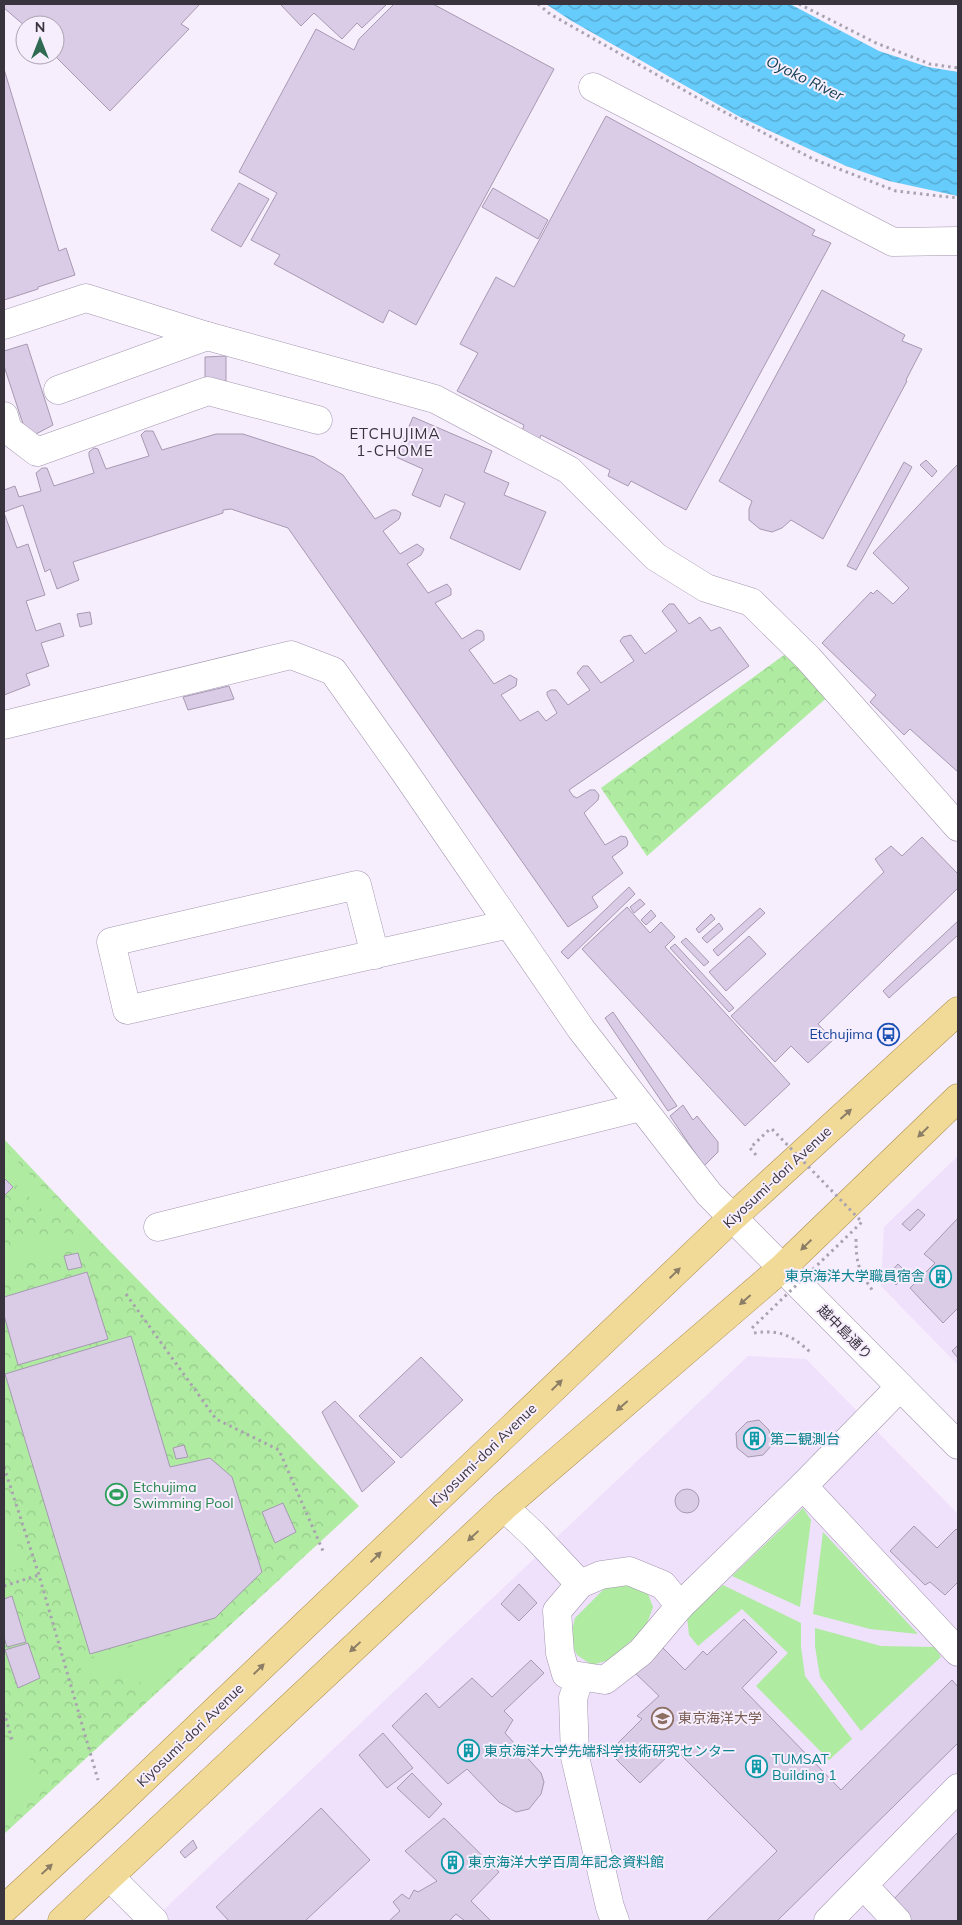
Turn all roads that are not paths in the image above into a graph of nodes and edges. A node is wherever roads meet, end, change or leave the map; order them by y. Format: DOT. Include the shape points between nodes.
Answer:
graph roads {
  1 [pos="593,87"];
  2 [pos="958,240"];
  3 [pos="4,325"];
  4 [pos="207,336"];
  5 [pos="58,390"];
  6 [pos="4,416"];
  7 [pos="318,420"];
  8 [pos="4,725"];
  9 [pos="958,828"];
  10 [pos="509,924"];
  11 [pos="375,955"];
  12 [pos="958,1011"];
  13 [pos="958,1098"];
  14 [pos="641,1107"];
  15 [pos="732,1218"];
  16 [pos="158,1227"];
  17 [pos="782,1268"];
  18 [pos="900,1387"];
  19 [pos="958,1445"];
  20 [pos="803,1486"];
  21 [pos="504,1507"];
  22 [pos="580,1584"];
  23 [pos="680,1606"];
  24 [pos="958,1652"];
  25 [pos="580,1677"];
  26 [pos="958,1788"];
  27 [pos="110,1876"];
  28 [pos="864,1886"];
  29 [pos="7,1906"];
  30 [pos="607,1916"];
  31 [pos="62,1921"];
  32 [pos="154,1921"];
  33 [pos="828,1921"];
  34 [pos="897,1921"];
  1 -- 2 [label="street" via="893,242"];
  3 -- 4 [label="street" via="86,298"];
  4 -- 5 [label="street"];
  4 -- 9 [label="street" via="435,399 569,470 656,557 706,588 751,602 808,658"];
  6 -- 7 [label="street" via="8,430 37,452 208,392"];
  8 -- 10 [label="street, 越中島通り" via="291,656 333,671"];
  10 -- 11 [label="street"];
  10 -- 14 [label="street, 越中島通り" via="581,1029"];
  11 -- 11 [label="street" via="127,1010 111,942 357,885"];
  15 -- 12 [label="main road, Kiyosumi-dori Avenue, one-way"];
  13 -- 17 [label="main road, one-way"];
  14 -- 15 [label="street, 越中島通り" via="709,1194"];
  14 -- 16 [label="street"];
  15 -- 17 [label="street, 越中島通り"];
  29 -- 15 [label="main road, Kiyosumi-dori Avenue, one-way"];
  17 -- 18 [label="street, 越中島通り"];
  17 -- 21 [label="main road, one-way"];
  18 -- 19 [label="street, 越中島通り"];
  18 -- 20 [label="street"];
  20 -- 23 [label="street"];
  20 -- 24 [label="street"];
  21 -- 22 [label="street"];
  21 -- 27 [label="main road, one-way"];
  22 -- 23 [label="street" via="601,1575 629,1571 663,1585"];
  22 -- 25 [label="street" via="557,1611 560,1653 566,1674"];
  23 -- 25 [label="street" via="641,1652 605,1680"];
  25 -- 30 [label="street" via="573,1698 575,1757"];
  26 -- 28 [label="street"];
  27 -- 31 [label="main road"];
  27 -- 32 [label="street"];
  28 -- 33 [label="street"];
  28 -- 34 [label="street"];
}
